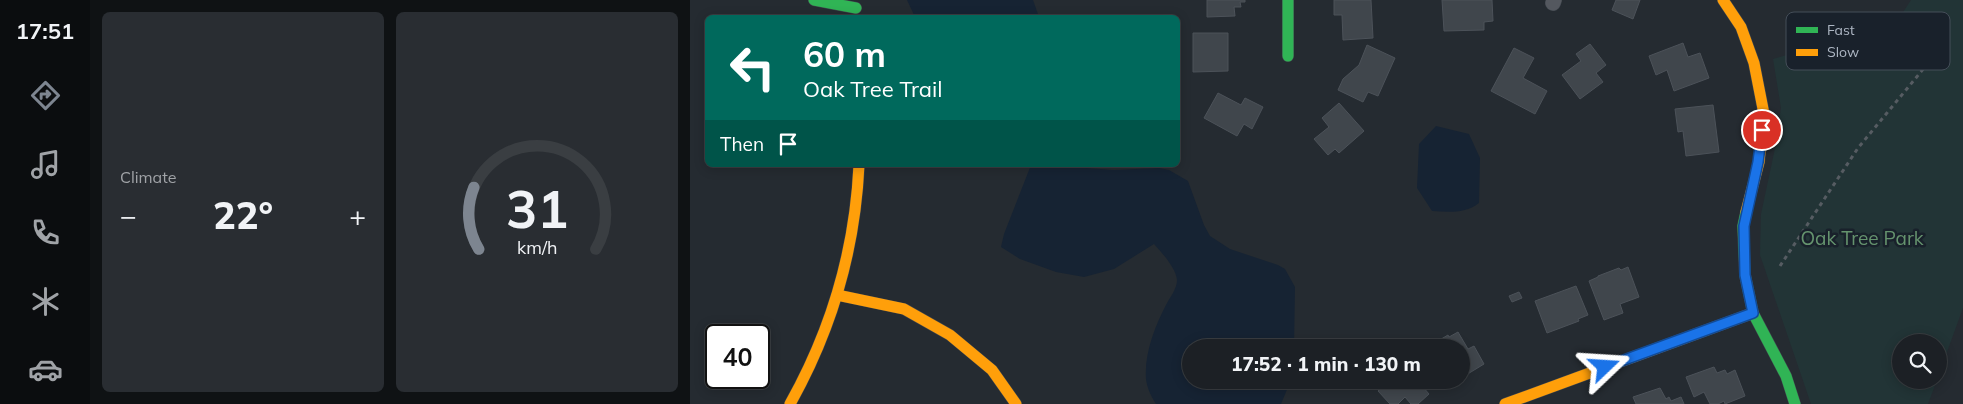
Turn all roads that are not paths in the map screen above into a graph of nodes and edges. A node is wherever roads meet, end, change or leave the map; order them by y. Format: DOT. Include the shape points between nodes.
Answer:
graph roads {
  1 [pos="814,0"];
  2 [pos="1288,0"];
  3 [pos="1723,0"];
  4 [pos="856,8"];
  5 [pos="1288,56"];
  6 [pos="859,167"];
  7 [pos="837,295"];
  8 [pos="1753,313"];
  9 [pos="790,404"];
  10 [pos="1016,404"];
  11 [pos="1506,404"];
  12 [pos="1796,404"];
  1 -- 4 [label="street"];
  2 -- 5 [label="street"];
  3 -- 8 [label="street" via="1741,27 1764,114 1758,162 1744,226 1745,275"];
  6 -- 7 [label="street" via="847,266"];
  7 -- 9 [label="street" via="826,330"];
  7 -- 10 [label="street" via="904,310 950,335 992,370"];
  8 -- 11 [label="street"];
  8 -- 12 [label="street" via="1786,376"];
}
